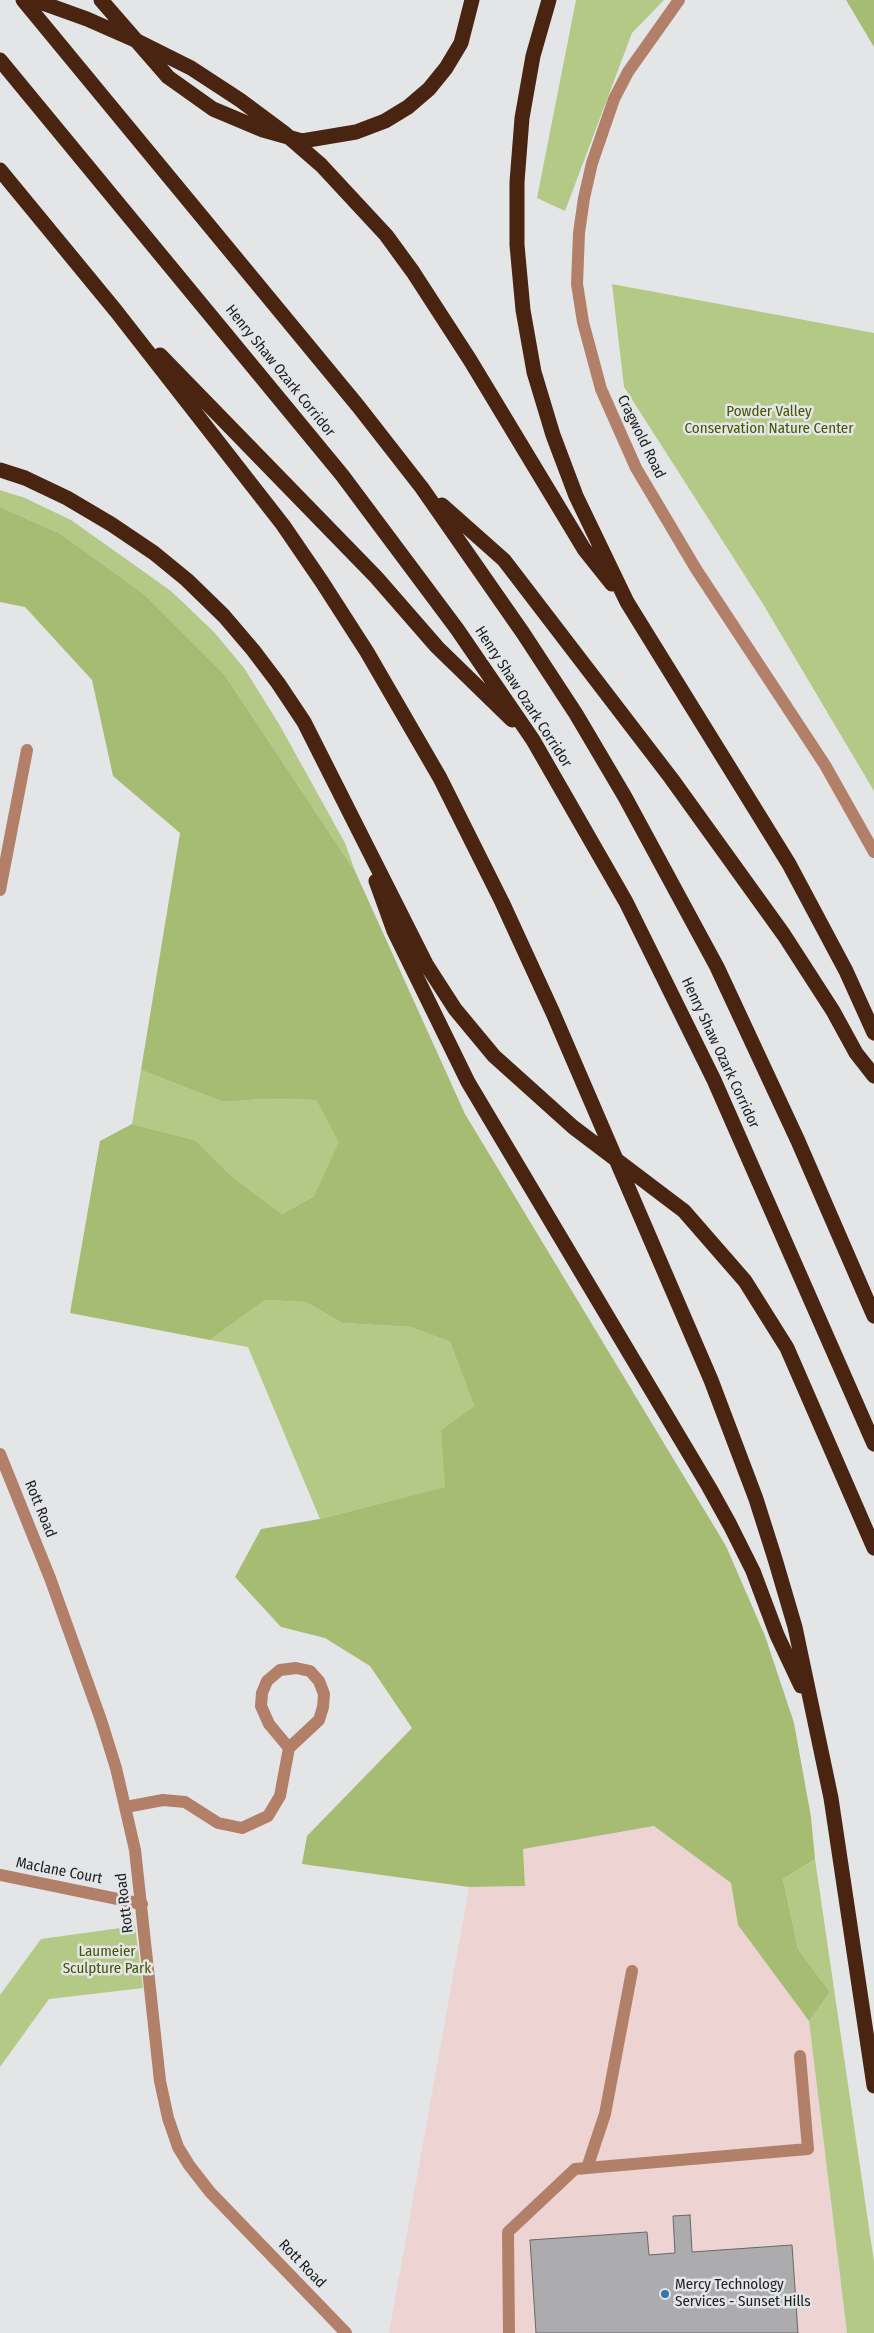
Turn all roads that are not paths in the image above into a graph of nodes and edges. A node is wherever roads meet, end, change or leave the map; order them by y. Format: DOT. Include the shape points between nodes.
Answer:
graph roads {
  1 [pos="23,0"];
  2 [pos="34,0"];
  3 [pos="101,0"];
  4 [pos="472,0"];
  5 [pos="549,0"];
  6 [pos="679,0"];
  7 [pos="0,60"];
  8 [pos="0,170"];
  9 [pos="116,311"];
  10 [pos="0,470"];
  11 [pos="422,488"];
  12 [pos="627,602"];
  13 [pos="532,740"];
  14 [pos="27,750"];
  15 [pos="356,828"];
  16 [pos="874,852"];
  17 [pos="0,890"];
  18 [pos="874,1032"];
  19 [pos="874,1076"];
  20 [pos="874,1316"];
  21 [pos="874,1444"];
  22 [pos="0,1454"];
  23 [pos="874,1548"];
  24 [pos="810,1706"];
  25 [pos="289,1748"];
  26 [pos="126,1807"];
  27 [pos="0,1875"];
  28 [pos="142,1904"];
  29 [pos="632,1971"];
  30 [pos="800,2056"];
  31 [pos="874,2086"];
  32 [pos="587,2168"];
  33 [pos="346,2333"];
  34 [pos="510,2333"];
  1 -- 11 [label="highway"];
  2 -- 12 [label="highway" via="87,19 191,68 240,100 322,165 386,235 419,280 584,549"];
  3 -- 4 [label="highway" via="168,77 206,103 263,130 302,141 356,132 385,121 408,107 429,89 461,43"];
  5 -- 12 [label="highway" via="533,56 517,182 517,245 523,310 534,372 553,435 576,496"];
  6 -- 16 [label="street, Cragwold Road" via="628,72 614,99 592,163 579,233 577,284 583,322 601,389 636,468 696,569 825,766"];
  7 -- 13 [label="highway, Henry Shaw Ozark Corridor" via="342,475 457,629"];
  8 -- 9 [label="highway"];
  9 -- 13 [label="highway" via="376,577 437,647"];
  9 -- 24 [label="highway" via="283,525 367,652 440,778 480,858 586,1088 711,1380 756,1499 795,1627"];
  10 -- 15 [label="highway" via="67,498 111,524 160,559 224,616 278,683 304,722"];
  11 -- 19 [label="highway" via="504,560 574,651 757,898"];
  11 -- 20 [label="highway" via="576,714 672,880 744,1023"];
  12 -- 18 [label="highway" via="789,864 846,971"];
  13 -- 21 [label="highway, Henry Shaw Ozark Corridor" via="626,902 706,1063"];
  14 -- 17 [label="street"];
  15 -- 23 [label="highway" via="426,964 454,1009 494,1056 572,1127 684,1211 745,1281 787,1348"];
  15 -- 24 [label="highway" via="394,931 445,1038 498,1134 709,1487 752,1571"];
  22 -- 26 [label="street, Rott Road" via="92,1694"];
  24 -- 31 [label="highway" via="832,1808"];
  25 -- 25 [label="street" via="319,1720 324,1694 310,1671 296,1668 280,1670 267,1682 262,1693 261,1706 269,1724"];
  25 -- 26 [label="street" via="280,1796 268,1816 242,1828 218,1823 185,1802 163,1800"];
  26 -- 28 [label="street, Rott Road"];
  27 -- 28 [label="street, Maclane Court"];
  28 -- 33 [label="street, Rott Road" via="160,2081 178,2147 210,2192"];
  29 -- 32 [label="street" via="605,2114"];
  30 -- 32 [label="street" via="808,2149"];
  32 -- 34 [label="street" via="575,2169 508,2232"];
}
